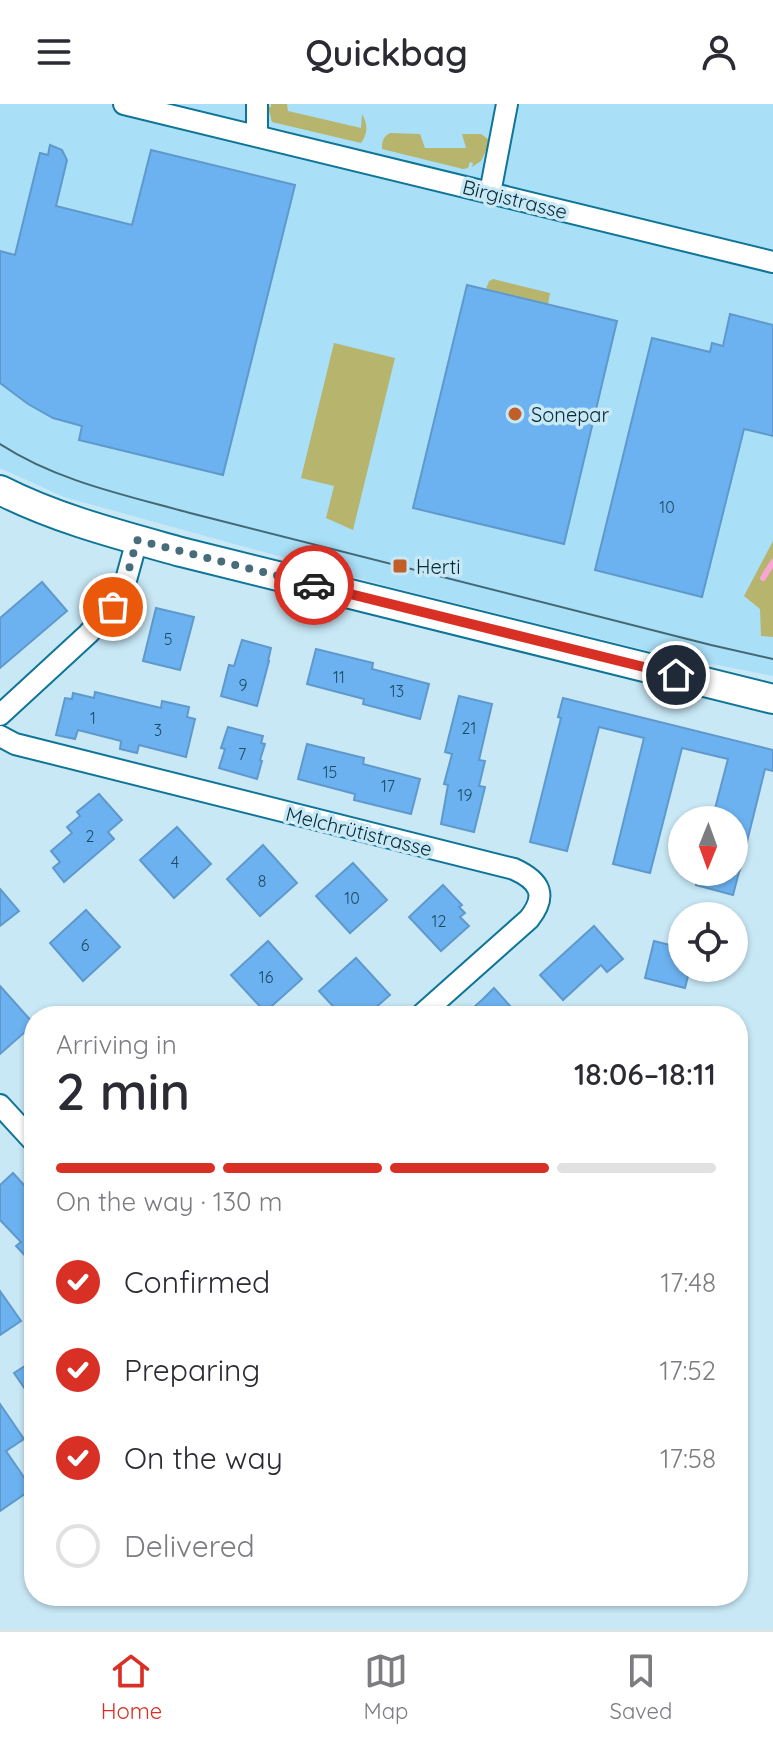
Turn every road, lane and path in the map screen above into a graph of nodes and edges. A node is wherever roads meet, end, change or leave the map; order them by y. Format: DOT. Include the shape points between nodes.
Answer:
graph roads {
  1 [pos="124,104"];
  2 [pos="257,104"];
  3 [pos="507,104"];
  4 [pos="257,135"];
  5 [pos="490,193"];
  6 [pos="773,262"];
  7 [pos="0,490"];
  8 [pos="137,540"];
  9 [pos="773,699"];
  10 [pos="0,715"];
  11 [pos="0,736"];
  12 [pos="431,1006"];
  13 [pos="0,1105"];
  14 [pos="24,1131"];
  1 -- 4 [label="street, Birgistrasse"];
  2 -- 4 [label="street"];
  3 -- 5 [label="street"];
  4 -- 5 [label="street, Birgistrasse"];
  5 -- 6 [label="street, Birgistrasse"];
  7 -- 8 [label="main road" via="29,505"];
  8 -- 9 [label="main road"];
  8 -- 10 [label="street" via="123,589 105,618"];
  11 -- 12 [label="street, Melchrütistrasse" via="528,875 541,897 538,908"];
  13 -- 14 [label="street"];
}
